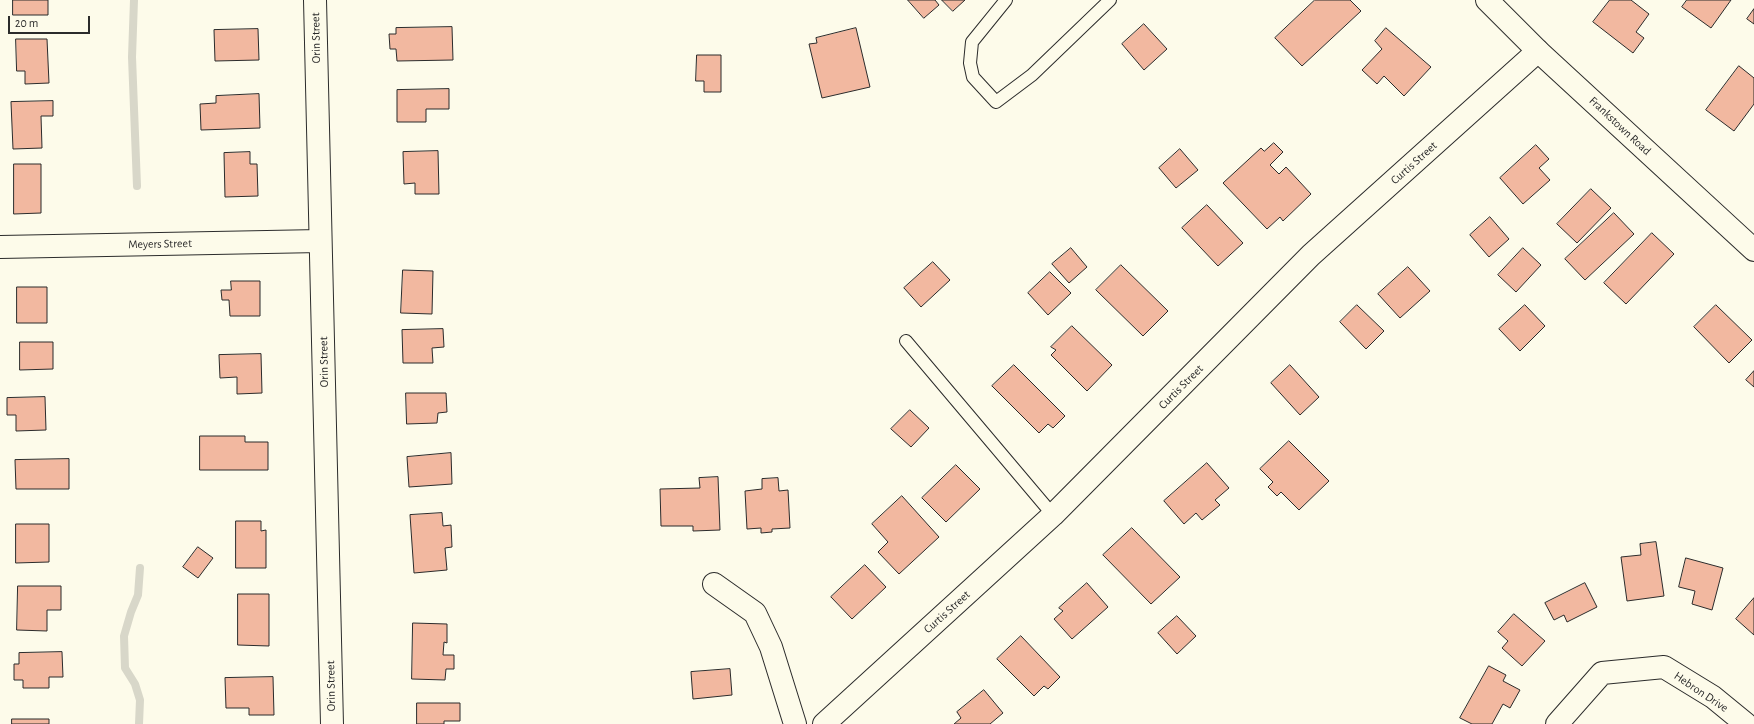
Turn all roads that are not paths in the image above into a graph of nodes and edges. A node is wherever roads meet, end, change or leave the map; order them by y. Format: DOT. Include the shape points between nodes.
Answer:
graph roads {
  1 [pos="315,0"];
  2 [pos="1006,0"];
  3 [pos="1110,0"];
  4 [pos="1487,0"];
  5 [pos="1538,51"];
  6 [pos="320,241"];
  7 [pos="0,247"];
  8 [pos="1754,250"];
  9 [pos="906,341"];
  10 [pos="1053,515"];
  11 [pos="714,584"];
  12 [pos="332,724"];
  13 [pos="795,724"];
  14 [pos="824,724"];
  15 [pos="1557,724"];
  16 [pos="1746,724"];
  1 -- 6 [label="street, Orin Street"];
  2 -- 3 [label="lane" via="972,42 970,63 973,77 996,102 1032,75"];
  4 -- 5 [label="street, Frankstown Road"];
  5 -- 8 [label="street, Frankstown Road"];
  5 -- 10 [label="street, Curtis Street" via="1312,255"];
  6 -- 7 [label="street, Meyers Street"];
  6 -- 12 [label="street, Orin Street"];
  9 -- 10 [label="lane"];
  10 -- 14 [label="street, Curtis Street"];
  11 -- 13 [label="street" via="755,613 772,647"];
  15 -- 16 [label="street, Hebron Drive" via="1602,673 1664,668 1713,697"];
}
